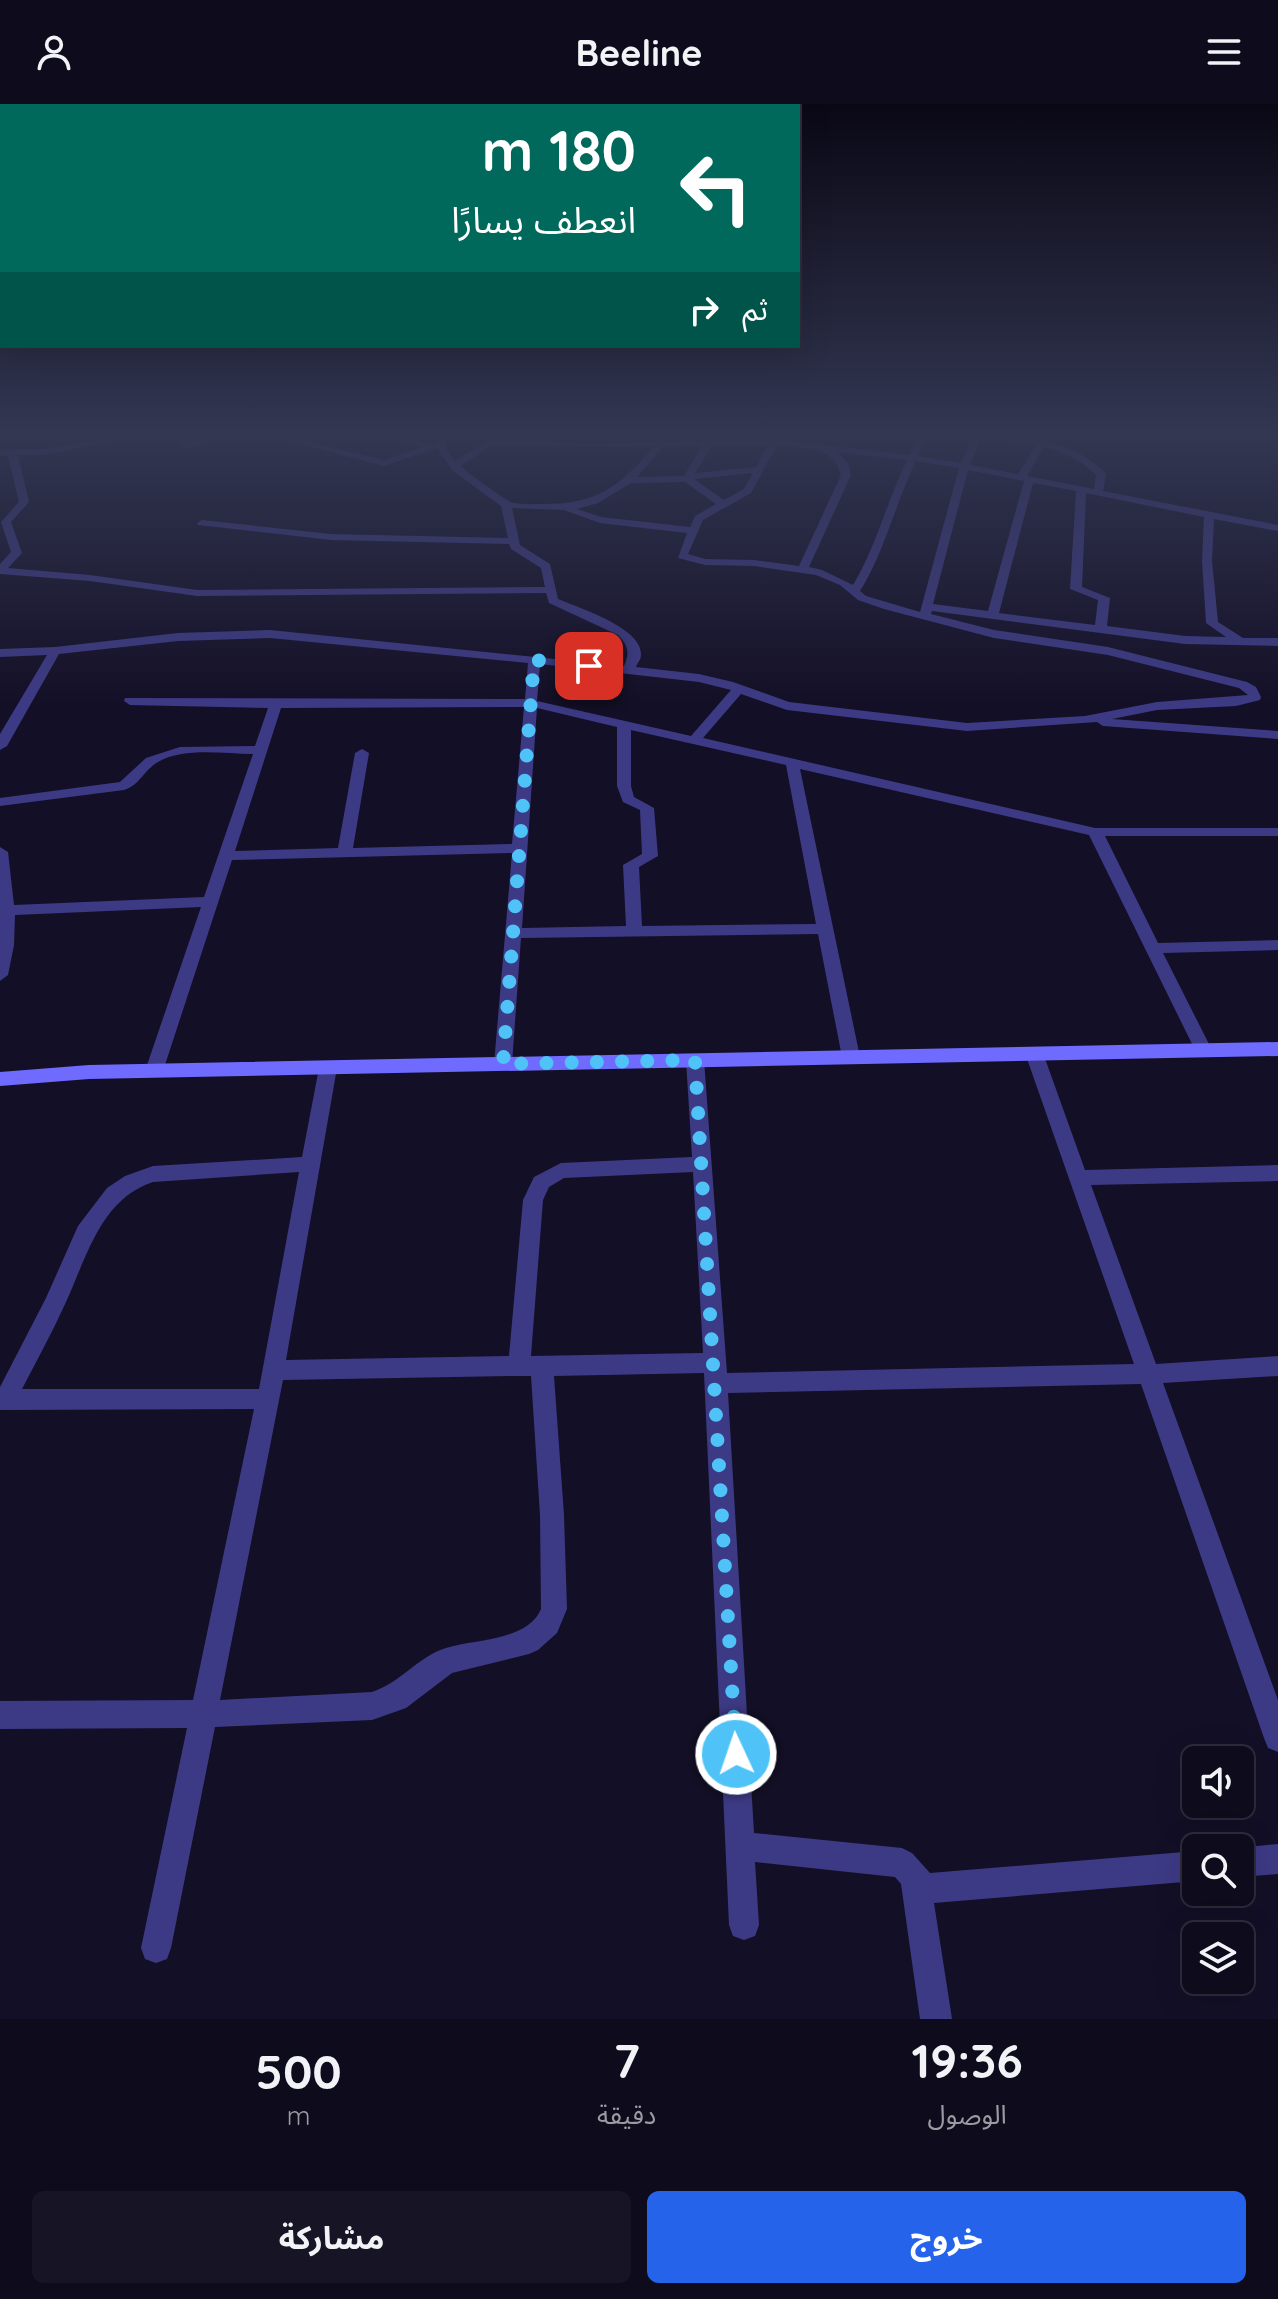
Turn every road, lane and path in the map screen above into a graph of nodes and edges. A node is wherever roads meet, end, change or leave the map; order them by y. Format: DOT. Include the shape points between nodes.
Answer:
graph roads {
  1 [pos="8,526"];
  2 [pos="233,526"];
  3 [pos="510,526"];
  4 [pos="659,526"];
  5 [pos="695,526"];
  6 [pos="823,526"];
  7 [pos="885,526"];
  8 [pos="948,526"];
  9 [pos="1014,526"];
  10 [pos="1079,526"];
  11 [pos="1209,526"];
  12 [pos="693,530"];
  13 [pos="513,541"];
  14 [pos="803,569"];
  15 [pos="0,570"];
  16 [pos="551,590"];
  17 [pos="855,590"];
  18 [pos="926,610"];
  19 [pos="993,615"];
  20 [pos="1101,627"];
  21 [pos="1242,641"];
  22 [pos="1278,642"];
  23 [pos="55,651"];
  24 [pos="0,653"];
  25 [pos="534,660"];
  26 [pos="628,671"];
  27 [pos="738,690"];
  28 [pos="130,701"];
  29 [pos="531,703"];
  30 [pos="276,704"];
  31 [pos="1085,720"];
  32 [pos="624,724"];
  33 [pos="5,726"];
  34 [pos="1278,735"];
  35 [pos="694,741"];
  36 [pos="0,746"];
  37 [pos="261,750"];
  38 [pos="362,753"];
  39 [pos="792,763"];
  40 [pos="0,802"];
  41 [pos="1095,832"];
  42 [pos="1278,832"];
  43 [pos="520,848"];
  44 [pos="345,851"];
  45 [pos="0,852"];
  46 [pos="225,856"];
  47 [pos="210,902"];
  48 [pos="8,910"];
  49 [pos="825,929"];
  50 [pos="634,931"];
  51 [pos="513,933"];
  52 [pos="1278,945"];
  53 [pos="1153,948"];
  54 [pos="0,975"];
  55 [pos="1278,1049"];
  56 [pos="1203,1050"];
  57 [pos="1034,1053"];
  58 [pos="851,1057"];
  59 [pos="695,1060"];
  60 [pos="503,1064"];
  61 [pos="328,1068"];
  62 [pos="154,1071"];
  63 [pos="0,1079"];
  64 [pos="311,1164"];
  65 [pos="702,1164"];
  66 [pos="1278,1173"];
  67 [pos="1077,1178"];
  68 [pos="1278,1366"];
  69 [pos="530,1368"];
  70 [pos="273,1370"];
  71 [pos="715,1373"];
  72 [pos="1150,1374"];
  73 [pos="268,1399"];
  74 [pos="2,1400"];
  75 [pos="204,1714"];
  76 [pos="0,1715"];
  77 [pos="1278,1738"];
  78 [pos="741,1846"];
  79 [pos="1278,1859"];
  80 [pos="1254,1861"];
  81 [pos="1182,1867"];
  82 [pos="916,1884"];
  83 [pos="744,1925"];
  84 [pos="156,1948"];
  85 [pos="936,2019"];
  1 -- 15 [label="street" via="18,549"];
  2 -- 13 [label="street" via="331,537"];
  3 -- 13 [label="street"];
  4 -- 12 [label="street"];
  5 -- 12 [label="street"];
  6 -- 14 [label="street"];
  7 -- 17 [label="street"];
  8 -- 18 [label="street"];
  9 -- 19 [label="street"];
  10 -- 20 [label="street" via="1076,589 1104,598"];
  11 -- 21 [label="street" via="1212,623"];
  12 -- 14 [label="street" via="682,556"];
  13 -- 16 [label="street" via="519,551 542,561"];
  14 -- 17 [label="street" via="834,577"];
  15 -- 16 [label="street" via="197,593"];
  16 -- 26 [label="street" via="558,605 609,625 631,641 635,655"];
  17 -- 18 [label="street" via="873,603"];
  18 -- 19 [label="street"];
  18 -- 31 [label="street" via="994,634 1137,658 1234,682 1255,693 1244,702 1157,706"];
  19 -- 20 [label="street"];
  20 -- 21 [label="street" via="1185,640"];
  21 -- 22 [label="street"];
  23 -- 24 [label="street"];
  23 -- 25 [label="street" via="253,632"];
  23 -- 33 [label="street"];
  25 -- 26 [label="street"];
  25 -- 29 [label="street"];
  26 -- 27 [label="street" via="713,680"];
  27 -- 31 [label="street" via="787,706 929,725 1025,726"];
  27 -- 35 [label="street"];
  28 -- 30 [label="street"];
  29 -- 30 [label="street"];
  29 -- 32 [label="street"];
  29 -- 43 [label="street"];
  30 -- 37 [label="street"];
  31 -- 34 [label="street"];
  32 -- 35 [label="street"];
  32 -- 50 [label="street" via="624,786 628,799 647,808 650,856 631,865"];
  33 -- 36 [label="street"];
  35 -- 39 [label="street"];
  37 -- 40 [label="street" via="172,752 151,759 124,786"];
  37 -- 46 [label="street"];
  38 -- 44 [label="street"];
  39 -- 41 [label="street"];
  39 -- 49 [label="street"];
  41 -- 42 [label="street"];
  41 -- 53 [label="street"];
  43 -- 44 [label="street"];
  43 -- 51 [label="street"];
  44 -- 46 [label="street"];
  45 -- 48 [label="street"];
  46 -- 47 [label="street"];
  47 -- 48 [label="street"];
  47 -- 62 [label="street"];
  48 -- 54 [label="street"];
  49 -- 50 [label="street"];
  49 -- 58 [label="street"];
  50 -- 51 [label="street"];
  51 -- 60 [label="street"];
  52 -- 53 [label="street"];
  53 -- 56 [label="street"];
  55 -- 56 [label="main road"];
  56 -- 57 [label="main road"];
  57 -- 58 [label="main road"];
  57 -- 67 [label="street"];
  58 -- 59 [label="main road"];
  59 -- 60 [label="main road"];
  59 -- 65 [label="street"];
  60 -- 61 [label="main road"];
  61 -- 62 [label="main road"];
  61 -- 64 [label="street"];
  62 -- 63 [label="main road"];
  64 -- 70 [label="street"];
  64 -- 74 [label="street" via="153,1174 114,1194 85,1232 56,1301"];
  65 -- 69 [label="street" via="561,1171 541,1182 533,1200"];
  65 -- 71 [label="street"];
  66 -- 67 [label="street"];
  67 -- 72 [label="street"];
  68 -- 72 [label="street"];
  69 -- 70 [label="street"];
  69 -- 71 [label="street"];
  69 -- 75 [label="street" via="552,1515 554,1609 541,1633 529,1641 446,1661 396,1698 372,1706"];
  70 -- 73 [label="street"];
  71 -- 72 [label="street"];
  71 -- 78 [label="street"];
  72 -- 77 [label="street"];
  73 -- 74 [label="street"];
  73 -- 75 [label="street"];
  75 -- 76 [label="street"];
  75 -- 84 [label="street"];
  78 -- 82 [label="street" via="902,1863"];
  78 -- 83 [label="street"];
  79 -- 80 [label="street"];
  81 -- 82 [label="street" via="930,1888"];
  82 -- 85 [label="street"];
}
